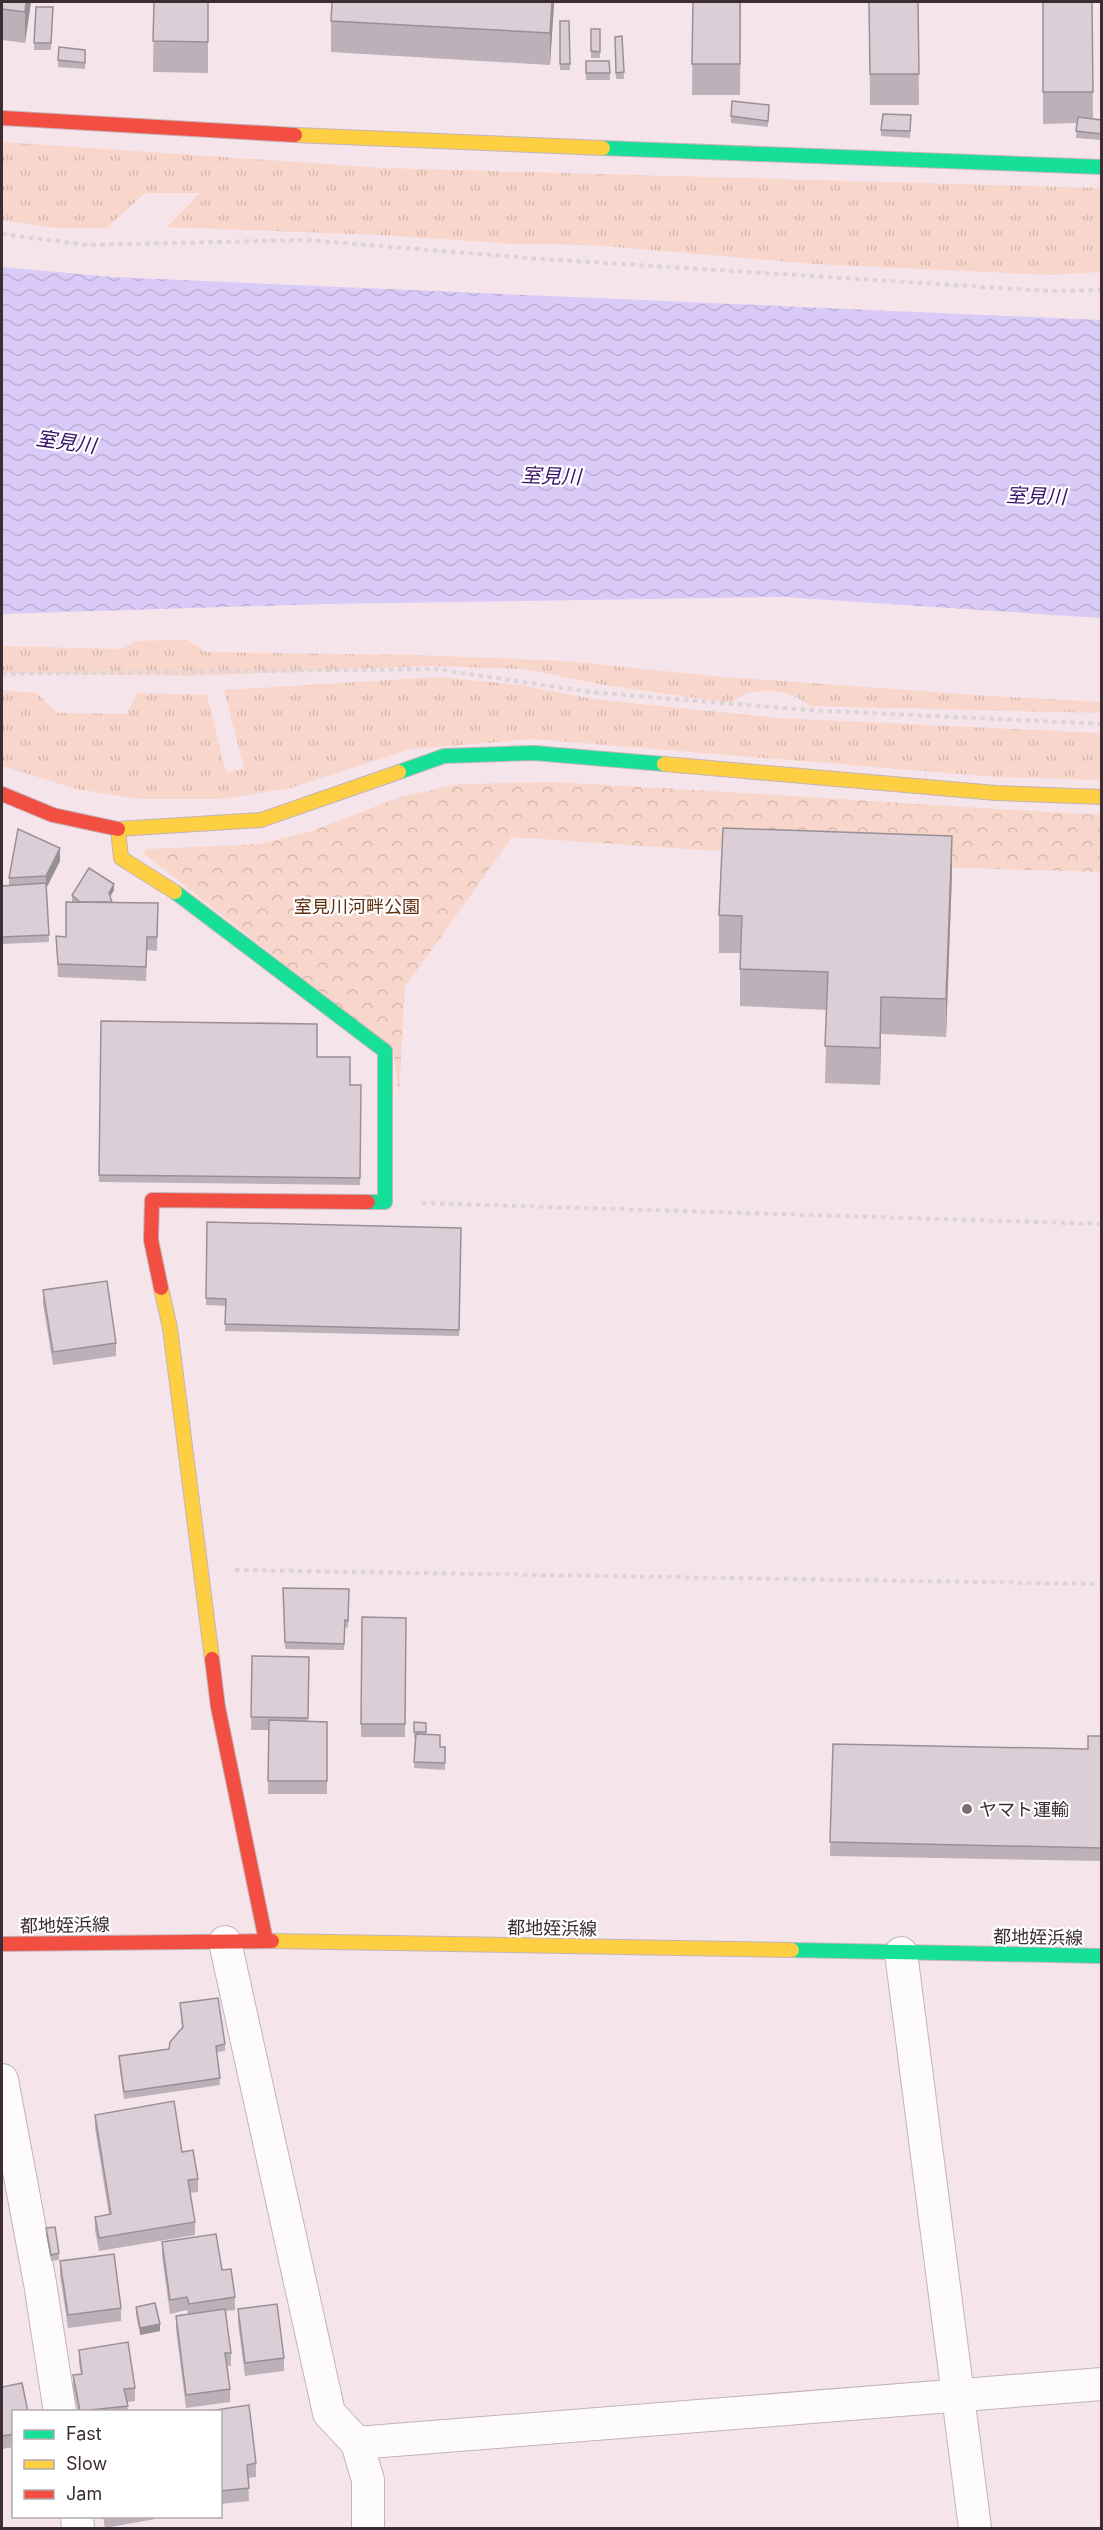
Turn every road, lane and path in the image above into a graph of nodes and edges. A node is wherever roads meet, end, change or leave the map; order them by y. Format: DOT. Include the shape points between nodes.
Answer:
graph roads {
  1 [pos="2,118"];
  2 [pos="1101,167"];
  3 [pos="2,234"];
  4 [pos="1101,290"];
  5 [pos="2,674"];
  6 [pos="1101,724"];
  7 [pos="2,794"];
  8 [pos="1101,797"];
  9 [pos="118,829"];
  10 [pos="385,1202"];
  11 [pos="1101,1224"];
  12 [pos="201,1569"];
  13 [pos="1101,1584"];
  14 [pos="266,1941"];
  15 [pos="225,1942"];
  16 [pos="2,1944"];
  17 [pos="901,1953"];
  18 [pos="1101,1956"];
  19 [pos="2,2080"];
  20 [pos="1101,2384"];
  21 [pos="957,2394"];
  22 [pos="60,2410"];
  23 [pos="357,2443"];
  24 [pos="368,2529"];
  25 [pos="975,2529"];
  1 -- 2 [label="street" via="370,139"];
  3 -- 4 [label="path" via="87,244 306,240 1048,291"];
  5 -- 6 [label="path" via="435,669 636,696 808,710"];
  7 -- 9 [label="street" via="53,815"];
  8 -- 9 [label="street" via="984,792 534,753 444,756 261,820"];
  9 -- 10 [label="street" via="121,858 183,897 385,1051"];
  10 -- 11 [label="path"];
  10 -- 12 [label="street" via="152,1200 151,1240 171,1328"];
  12 -- 13 [label="path"];
  12 -- 14 [label="street" via="218,1707"];
  14 -- 15 [label="street, 都地姪浜線"];
  14 -- 17 [label="street, 都地姪浜線"];
  15 -- 16 [label="street, 都地姪浜線"];
  15 -- 23 [label="street" via="329,2413"];
  17 -- 18 [label="street, 都地姪浜線"];
  17 -- 21 [label="street"];
  19 -- 22 [label="street"];
  20 -- 21 [label="street"];
  21 -- 23 [label="street"];
  21 -- 25 [label="street"];
  23 -- 24 [label="street" via="368,2480"];
}
